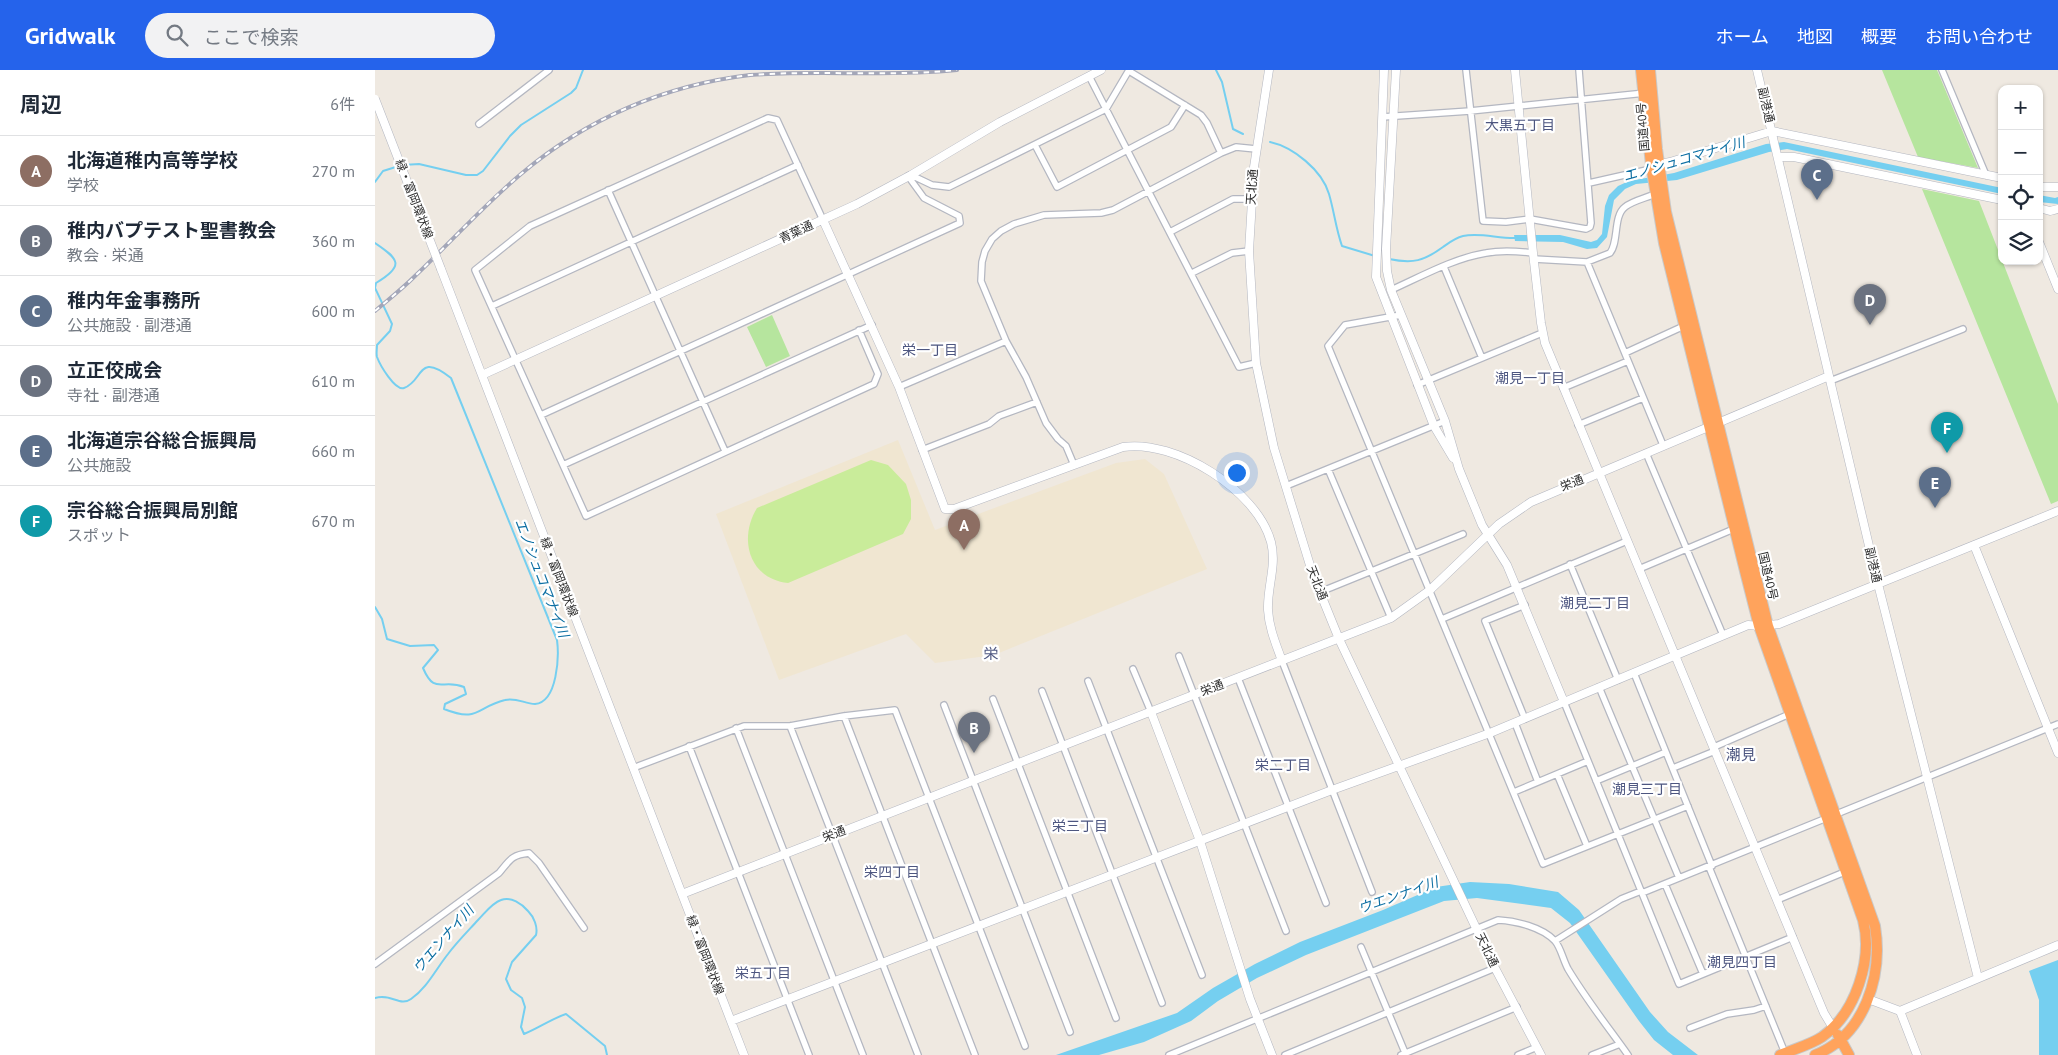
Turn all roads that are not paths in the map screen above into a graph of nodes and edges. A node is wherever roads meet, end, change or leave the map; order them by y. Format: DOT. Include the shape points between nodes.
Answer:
graph roads {
  1 [pos="549,70"];
  2 [pos="1101,70"];
  3 [pos="1129,70"];
  4 [pos="1269,70"];
  5 [pos="1384,70"];
  6 [pos="1396,70"];
  7 [pos="1466,70"];
  8 [pos="1515,70"];
  9 [pos="1579,70"];
  10 [pos="1641,70"];
  11 [pos="1650,70"];
  12 [pos="1757,70"];
  13 [pos="1942,70"];
  14 [pos="1089,76"];
  15 [pos="1648,92"];
  16 [pos="375,99"];
  17 [pos="1582,100"];
  18 [pos="1185,105"];
  19 [pos="1518,106"];
  20 [pos="1106,109"];
  21 [pos="1470,111"];
  22 [pos="1393,117"];
  23 [pos="1382,118"];
  24 [pos="479,124"];
  25 [pos="1772,131"];
  26 [pos="1035,145"];
  27 [pos="1256,149"];
  28 [pos="1126,150"];
  29 [pos="1221,152"];
  30 [pos="1777,153"];
  31 [pos="798,165"];
  32 [pos="910,175"];
  33 [pos="1986,175"];
  34 [pos="1656,176"];
  35 [pos="1998,177"];
  36 [pos="1589,183"];
  37 [pos="2043,187"];
  38 [pos="2058,187"];
  39 [pos="608,190"];
  40 [pos="1149,191"];
  41 [pos="1251,199"];
  42 [pos="1998,199"];
  43 [pos="2043,209"];
  44 [pos="2058,209"];
  45 [pos="823,220"];
  46 [pos="1531,222"];
  47 [pos="1170,232"];
  48 [pos="631,241"];
  49 [pos="1249,251"];
  50 [pos="2043,252"];
  51 [pos="1533,254"];
  52 [pos="1587,262"];
  53 [pos="1444,267"];
  54 [pos="1192,273"];
  55 [pos="849,275"];
  56 [pos="2058,289"];
  57 [pos="1391,290"];
  58 [pos="655,296"];
  59 [pos="492,306"];
  60 [pos="1401,315"];
  61 [pos="1390,317"];
  62 [pos="1689,324"];
  63 [pos="871,325"];
  64 [pos="1963,329"];
  65 [pos="859,330"];
  66 [pos="1542,333"];
  67 [pos="1006,341"];
  68 [pos="680,351"];
  69 [pos="1625,353"];
  70 [pos="1482,358"];
  71 [pos="516,360"];
  72 [pos="1628,361"];
  73 [pos="1256,364"];
  74 [pos="482,375"];
  75 [pos="1829,379"];
  76 [pos="1428,380"];
  77 [pos="1417,385"];
  78 [pos="899,387"];
  79 [pos="1563,388"];
  80 [pos="1643,398"];
  81 [pos="703,401"];
  82 [pos="1037,402"];
  83 [pos="541,415"];
  84 [pos="1445,421"];
  85 [pos="1714,424"];
  86 [pos="1578,425"];
  87 [pos="1434,426"];
  88 [pos="1663,445"];
  89 [pos="922,450"];
  90 [pos="725,451"];
  91 [pos="1372,451"];
  92 [pos="1646,452"];
  93 [pos="563,465"];
  94 [pos="1074,465"];
  95 [pos="1328,469"];
  96 [pos="1459,469"];
  97 [pos="1599,472"];
  98 [pos="1286,486"];
  99 [pos="2058,511"];
  100 [pos="1739,527"];
  101 [pos="1463,534"];
  102 [pos="1487,535"];
  103 [pos="1627,541"];
  104 [pos="1974,544"];
  105 [pos="1687,548"];
  106 [pos="1414,554"];
  107 [pos="1570,564"];
  108 [pos="1639,569"];
  109 [pos="1371,572"];
  110 [pos="1878,584"];
  111 [pos="1517,587"];
  112 [pos="1430,590"];
  113 [pos="1320,592"];
  114 [pos="1525,605"];
  115 [pos="1391,618"];
  116 [pos="1442,619"];
  117 [pos="1764,626"];
  118 [pos="1723,635"];
  119 [pos="1339,639"];
  120 [pos="1179,656"];
  121 [pos="1675,656"];
  122 [pos="1282,661"];
  123 [pos="1133,669"];
  124 [pos="1634,673"];
  125 [pos="1238,678"];
  126 [pos="1618,680"];
  127 [pos="1088,681"];
  128 [pos="1599,687"];
  129 [pos="1042,691"];
  130 [pos="1195,695"];
  131 [pos="993,699"];
  132 [pos="1564,702"];
  133 [pos="944,705"];
  134 [pos="1151,712"];
  135 [pos="1794,712"];
  136 [pos="843,716"];
  137 [pos="1525,718"];
  138 [pos="1515,723"];
  139 [pos="2058,724"];
  140 [pos="790,726"];
  141 [pos="736,728"];
  142 [pos="2048,728"];
  143 [pos="1107,729"];
  144 [pos="1489,733"];
  145 [pos="689,746"];
  146 [pos="1064,746"];
  147 [pos="1715,749"];
  148 [pos="1667,752"];
  149 [pos="2058,753"];
  150 [pos="1588,761"];
  151 [pos="1018,763"];
  152 [pos="1399,766"];
  153 [pos="1632,766"];
  154 [pos="633,768"];
  155 [pos="1673,768"];
  156 [pos="1557,774"];
  157 [pos="1926,777"];
  158 [pos="973,780"];
  159 [pos="1596,781"];
  160 [pos="1539,782"];
  161 [pos="1332,790"];
  162 [pos="1514,792"];
  163 [pos="929,798"];
  164 [pos="1688,806"];
  165 [pos="1289,808"];
  166 [pos="882,816"];
  167 [pos="1831,816"];
  168 [pos="1654,820"];
  169 [pos="1245,824"];
  170 [pos="1618,834"];
  171 [pos="832,835"];
  172 [pos="1201,841"];
  173 [pos="1587,846"];
  174 [pos="1756,847"];
  175 [pos="785,854"];
  176 [pos="1157,858"];
  177 [pos="1711,866"];
  178 [pos="1850,870"];
  179 [pos="738,873"];
  180 [pos="1113,875"];
  181 [pos="1679,878"];
  182 [pos="1665,884"];
  183 [pos="1372,892"];
  184 [pos="1641,892"];
  185 [pos="1067,893"];
  186 [pos="682,894"];
  187 [pos="1777,900"];
  188 [pos="1326,903"];
  189 [pos="1023,910"];
  190 [pos="979,926"];
  191 [pos="584,928"];
  192 [pos="1476,928"];
  193 [pos="1286,931"];
  194 [pos="1793,937"];
  195 [pos="1555,941"];
  196 [pos="932,945"];
  197 [pos="2058,945"];
  198 [pos="1361,947"];
  199 [pos="1746,956"];
  200 [pos="375,964"];
  201 [pos="882,964"];
  202 [pos="1495,968"];
  203 [pos="1371,971"];
  204 [pos="1703,974"];
  205 [pos="1202,976"];
  206 [pos="1978,978"];
  207 [pos="835,982"];
  208 [pos="1858,988"];
  209 [pos="1868,999"];
  210 [pos="787,1000"];
  211 [pos="1162,1003"];
  212 [pos="1850,1003"];
  213 [pos="1766,1006"];
  214 [pos="1517,1007"];
  215 [pos="1900,1011"];
  216 [pos="1388,1012"];
  217 [pos="1116,1018"];
  218 [pos="1257,1019"];
  219 [pos="731,1021"];
  220 [pos="1691,1028"];
  221 [pos="1833,1028"];
  222 [pos="1070,1032"];
  223 [pos="1841,1039"];
  224 [pos="1620,1044"];
  225 [pos="1025,1046"];
  226 [pos="1537,1047"];
  227 [pos="1834,1051"];
  228 [pos="1404,1054"];
  229 [pos="1783,1054"];
  230 [pos="744,1055"];
  231 [pos="809,1055"];
  232 [pos="863,1055"];
  233 [pos="918,1055"];
  234 [pos="975,1055"];
  235 [pos="1169,1055"];
  236 [pos="1272,1055"];
  237 [pos="1285,1055"];
  238 [pos="1518,1055"];
  239 [pos="1541,1055"];
  240 [pos="1592,1055"];
  241 [pos="1628,1055"];
  242 [pos="1815,1055"];
  243 [pos="1849,1055"];
  244 [pos="1917,1055"];
  1 -- 24 [label="street"];
  2 -- 14 [label="street, 青葉通"];
  3 -- 18 [label="street"];
  3 -- 20 [label="street"];
  4 -- 27 [label="street, 天北通"];
  5 -- 23 [label="street"];
  6 -- 22 [label="street"];
  7 -- 21 [label="street"];
  8 -- 19 [label="street"];
  9 -- 17 [label="street"];
  10 -- 15 [label="highway, 国道40号"];
  11 -- 15 [label="highway, 国道40号"];
  12 -- 25 [label="street, 副港通"];
  13 -- 33 [label="street"];
  14 -- 20 [label="street"];
  14 -- 32 [label="street, 青葉通" via="1000,122"];
  15 -- 17 [label="street"];
  15 -- 34 [label="highway, 国道40号"];
  16 -- 74 [label="street, 緑・富岡環状線, bridge"];
  17 -- 19 [label="street"];
  17 -- 36 [label="street"];
  18 -- 28 [label="street" via="1171,127"];
  18 -- 29 [label="street" via="1207,122"];
  19 -- 21 [label="street"];
  19 -- 46 [label="street"];
  20 -- 26 [label="street"];
  20 -- 28 [label="street"];
  21 -- 22 [label="street"];
  21 -- 46 [label="street" via="1483,221"];
  22 -- 23 [label="street"];
  22 -- 57 [label="street" via="1387,249"];
  23 -- 61 [label="street" via="1375,266 1378,286"];
  25 -- 30 [label="street, 副港通"];
  25 -- 33 [label="street"];
  25 -- 34 [label="street"];
  26 -- 28 [label="street" via="1057,187"];
  26 -- 32 [label="street" via="949,187 932,185"];
  27 -- 29 [label="street" via="1236,147"];
  27 -- 41 [label="street, 天北通"];
  28 -- 40 [label="street"];
  29 -- 40 [label="street"];
  30 -- 42 [label="street"];
  30 -- 75 [label="street, 副港通"];
  31 -- 39 [label="street" via="777,120 768,118"];
  31 -- 45 [label="street"];
  31 -- 48 [label="street"];
  32 -- 45 [label="street, 青葉通"];
  32 -- 55 [label="street" via="924,198 959,216 960,223"];
  33 -- 35 [label="street"];
  34 -- 36 [label="street"];
  34 -- 52 [label="street" via="1620,213 1613,250"];
  34 -- 62 [label="highway, 国道40号"];
  36 -- 46 [label="street" via="1590,227"];
  37 -- 38 [label="street"];
  39 -- 48 [label="street"];
  39 -- 59 [label="street" via="529,226 475,270"];
  40 -- 47 [label="street"];
  40 -- 67 [label="street" via="1101,213 1030,218 1001,231 992,239 982,262 981,280"];
  41 -- 47 [label="street" via="1233,199"];
  41 -- 49 [label="street, 天北通"];
  43 -- 44 [label="street"];
  45 -- 55 [label="street"];
  45 -- 58 [label="street, 青葉通"];
  46 -- 51 [label="street"];
  47 -- 54 [label="street"];
  48 -- 58 [label="street"];
  48 -- 59 [label="street"];
  49 -- 54 [label="street" via="1232,252"];
  49 -- 73 [label="street, 天北通"];
  50 -- 56 [label="street"];
  51 -- 52 [label="street"];
  51 -- 53 [label="street" via="1511,251 1485,253"];
  51 -- 66 [label="street"];
  52 -- 69 [label="street"];
  53 -- 57 [label="street"];
  53 -- 70 [label="street"];
  54 -- 73 [label="street" via="1239,367"];
  55 -- 63 [label="street"];
  55 -- 68 [label="street"];
  57 -- 60 [label="street"];
  58 -- 68 [label="street"];
  58 -- 71 [label="street, 青葉通"];
  59 -- 71 [label="street"];
  60 -- 61 [label="street"];
  60 -- 76 [label="street"];
  61 -- 77 [label="street"];
  61 -- 91 [label="street" via="1345,325 1328,346"];
  62 -- 69 [label="street"];
  62 -- 85 [label="highway, 国道40号"];
  63 -- 65 [label="street"];
  63 -- 78 [label="street"];
  64 -- 75 [label="street"];
  65 -- 81 [label="street"];
  65 -- 90 [label="street" via="878,374 874,384"];
  66 -- 70 [label="street"];
  66 -- 79 [label="street"];
  67 -- 78 [label="street"];
  67 -- 82 [label="street"];
  68 -- 81 [label="street"];
  68 -- 83 [label="street"];
  69 -- 72 [label="street"];
  70 -- 76 [label="street"];
  71 -- 74 [label="street, 青葉通"];
  71 -- 83 [label="street"];
  72 -- 79 [label="street"];
  72 -- 80 [label="street"];
  73 -- 98 [label="street, 天北通"];
  74 -- 154 [label="street, 緑・富岡環状線"];
  75 -- 85 [label="street, 栄通"];
  75 -- 110 [label="street, 副港通"];
  76 -- 77 [label="street"];
  76 -- 84 [label="street"];
  77 -- 87 [label="street"];
  78 -- 89 [label="street"];
  79 -- 86 [label="street"];
  80 -- 86 [label="street"];
  80 -- 88 [label="street"];
  81 -- 90 [label="street"];
  81 -- 93 [label="street"];
  82 -- 89 [label="street"];
  82 -- 94 [label="street" via="1050,430 1066,446"];
  83 -- 93 [label="street"];
  84 -- 87 [label="street"];
  84 -- 96 [label="street"];
  85 -- 88 [label="street, 栄通"];
  85 -- 100 [label="highway, 国道40号"];
  86 -- 97 [label="street"];
  87 -- 91 [label="street"];
  87 -- 96 [label="street"];
  88 -- 92 [label="street, 栄通"];
  89 -- 94 [label="street" via="947,510"];
  90 -- 93 [label="street" via="586,516"];
  91 -- 95 [label="street"];
  91 -- 106 [label="street"];
  92 -- 97 [label="street, 栄通"];
  92 -- 105 [label="street"];
  94 -- 122 [label="street" via="1123,448 1142,446 1195,463 1236,491 1255,511 1271,541 1273,556 1268,610 1273,638"];
  95 -- 98 [label="street"];
  95 -- 109 [label="street"];
  96 -- 102 [label="street"];
  97 -- 102 [label="street, 栄通" via="1531,502"];
  97 -- 103 [label="street"];
  98 -- 113 [label="street, 天北通"];
  99 -- 104 [label="street"];
  100 -- 105 [label="street"];
  100 -- 117 [label="highway, 国道40号"];
  101 -- 106 [label="street"];
  102 -- 111 [label="street" via="1507,564"];
  102 -- 112 [label="street, 栄通"];
  103 -- 107 [label="street"];
  103 -- 108 [label="street"];
  104 -- 110 [label="street"];
  104 -- 142 [label="street"];
  105 -- 108 [label="street"];
  105 -- 118 [label="street"];
  106 -- 109 [label="street"];
  106 -- 112 [label="street"];
  107 -- 111 [label="street"];
  107 -- 126 [label="street"];
  108 -- 121 [label="street"];
  109 -- 113 [label="street"];
  109 -- 115 [label="street"];
  110 -- 117 [label="street" via="1779,624"];
  110 -- 157 [label="street, 副港通"];
  111 -- 114 [label="street"];
  111 -- 116 [label="street"];
  112 -- 115 [label="street, 栄通"];
  112 -- 116 [label="street"];
  113 -- 119 [label="street, 天北通"];
  114 -- 132 [label="street"];
  114 -- 137 [label="street" via="1485,621"];
  115 -- 119 [label="street, 栄通"];
  116 -- 144 [label="street"];
  117 -- 118 [label="street" via="1748,625"];
  117 -- 135 [label="highway, 国道40号"];
  118 -- 121 [label="street"];
  119 -- 122 [label="street, 栄通"];
  119 -- 152 [label="street, 天北通"];
  120 -- 130 [label="street"];
  121 -- 124 [label="street"];
  121 -- 147 [label="street"];
  122 -- 125 [label="street, 栄通"];
  122 -- 161 [label="street"];
  123 -- 134 [label="street"];
  124 -- 126 [label="street"];
  124 -- 148 [label="street"];
  125 -- 130 [label="street, 栄通"];
  125 -- 165 [label="street"];
  126 -- 128 [label="street"];
  127 -- 143 [label="street"];
  128 -- 132 [label="street"];
  128 -- 153 [label="street"];
  129 -- 146 [label="street"];
  130 -- 134 [label="street, 栄通"];
  130 -- 169 [label="street"];
  131 -- 151 [label="street"];
  132 -- 137 [label="street"];
  132 -- 150 [label="street"];
  133 -- 158 [label="street"];
  134 -- 143 [label="street, 栄通"];
  134 -- 172 [label="street"];
  135 -- 147 [label="street"];
  135 -- 167 [label="highway, 国道40号"];
  136 -- 140 [label="street"];
  136 -- 163 [label="street" via="895,710"];
  136 -- 166 [label="street"];
  137 -- 138 [label="street"];
  138 -- 144 [label="street"];
  138 -- 160 [label="street"];
  139 -- 142 [label="street"];
  140 -- 141 [label="street"];
  140 -- 171 [label="street"];
  141 -- 145 [label="street"];
  141 -- 175 [label="street"];
  142 -- 149 [label="street"];
  142 -- 157 [label="street"];
  143 -- 146 [label="street, 栄通"];
  143 -- 176 [label="street"];
  144 -- 152 [label="street"];
  144 -- 162 [label="street"];
  145 -- 154 [label="street"];
  145 -- 179 [label="street"];
  146 -- 151 [label="street, 栄通"];
  146 -- 180 [label="street"];
  147 -- 155 [label="street"];
  147 -- 174 [label="street"];
  148 -- 153 [label="street"];
  148 -- 155 [label="street"];
  150 -- 156 [label="street"];
  150 -- 159 [label="street"];
  151 -- 158 [label="street, 栄通"];
  151 -- 185 [label="street"];
  152 -- 161 [label="street"];
  152 -- 192 [label="street, 天北通"];
  153 -- 159 [label="street"];
  153 -- 168 [label="street"];
  154 -- 186 [label="street, 緑・富岡環状線"];
  155 -- 164 [label="street"];
  156 -- 160 [label="street"];
  156 -- 173 [label="street"];
  157 -- 167 [label="street"];
  157 -- 206 [label="street, 副港通"];
  158 -- 163 [label="street, 栄通"];
  158 -- 189 [label="street"];
  159 -- 170 [label="street"];
  160 -- 162 [label="street"];
  161 -- 165 [label="street"];
  161 -- 183 [label="street"];
  162 -- 173 [label="street" via="1543,864"];
  163 -- 166 [label="street, 栄通"];
  163 -- 190 [label="street"];
  164 -- 168 [label="street"];
  164 -- 177 [label="street"];
  165 -- 169 [label="street"];
  165 -- 188 [label="street"];
  166 -- 171 [label="street, 栄通"];
  166 -- 196 [label="street"];
  167 -- 174 [label="street"];
  167 -- 178 [label="highway, 国道40号"];
  168 -- 170 [label="street"];
  168 -- 181 [label="street"];
  169 -- 172 [label="street"];
  169 -- 193 [label="street"];
  170 -- 173 [label="street"];
  170 -- 184 [label="street"];
  171 -- 175 [label="street, 栄通"];
  171 -- 201 [label="street"];
  172 -- 176 [label="street"];
  172 -- 218 [label="street"];
  174 -- 177 [label="street"];
  174 -- 187 [label="street"];
  175 -- 179 [label="street, 栄通"];
  175 -- 207 [label="street"];
  176 -- 180 [label="street"];
  176 -- 205 [label="street"];
  177 -- 181 [label="street"];
  177 -- 199 [label="street"];
  178 -- 187 [label="street"];
  178 -- 208 [label="highway, 国道40号" via="1867,938 1865,964"];
  178 -- 209 [label="highway, 国道40号" via="1875,926 1877,940 1877,969"];
  179 -- 186 [label="street, 栄通"];
  179 -- 210 [label="street"];
  180 -- 185 [label="street"];
  180 -- 211 [label="street"];
  181 -- 182 [label="street"];
  182 -- 184 [label="street"];
  182 -- 204 [label="street"];
  184 -- 195 [label="street" via="1621,899"];
  184 -- 204 [label="street" via="1679,984"];
  185 -- 189 [label="street"];
  185 -- 217 [label="street"];
  186 -- 219 [label="street, 緑・富岡環状線"];
  187 -- 194 [label="street"];
  189 -- 190 [label="street"];
  189 -- 222 [label="street"];
  190 -- 196 [label="street"];
  190 -- 225 [label="street"];
  191 -- 200 [label="street" via="539,863 529,853 518,854 512,856 499,873"];
  192 -- 195 [label="street" via="1498,920 1510,920 1542,931"];
  192 -- 202 [label="street, 天北通"];
  192 -- 203 [label="street"];
  194 -- 199 [label="street"];
  194 -- 221 [label="street"];
  195 -- 224 [label="street" via="1568,968"];
  196 -- 201 [label="street"];
  196 -- 234 [label="street"];
  197 -- 206 [label="street"];
  198 -- 203 [label="street"];
  199 -- 204 [label="street"];
  199 -- 213 [label="street"];
  201 -- 207 [label="street"];
  201 -- 233 [label="street"];
  202 -- 214 [label="street, 天北通"];
  202 -- 216 [label="street"];
  203 -- 216 [label="street"];
  203 -- 218 [label="street"];
  206 -- 215 [label="street"];
  207 -- 210 [label="street"];
  207 -- 232 [label="street"];
  208 -- 209 [label="street"];
  208 -- 212 [label="highway, 国道40号"];
  209 -- 212 [label="street"];
  209 -- 215 [label="street"];
  209 -- 223 [label="highway, 国道40号"];
  210 -- 219 [label="street"];
  210 -- 231 [label="street"];
  212 -- 221 [label="highway, 国道40号"];
  213 -- 220 [label="street" via="1727,1014"];
  213 -- 229 [label="street"];
  214 -- 226 [label="street, 天北通"];
  214 -- 228 [label="street"];
  215 -- 244 [label="street"];
  216 -- 228 [label="street"];
  216 -- 237 [label="street"];
  218 -- 235 [label="street"];
  218 -- 236 [label="street"];
  219 -- 230 [label="street, 緑・富岡環状線"];
  221 -- 223 [label="highway"];
  221 -- 227 [label="highway"];
  221 -- 229 [label="highway, 国道40号" via="1819,1039"];
  223 -- 227 [label="highway, 国道40号"];
  223 -- 243 [label="highway"];
  224 -- 240 [label="street"];
  224 -- 241 [label="street"];
  226 -- 238 [label="street"];
  226 -- 239 [label="street, 天北通"];
  227 -- 242 [label="highway, 国道40号"];
}
